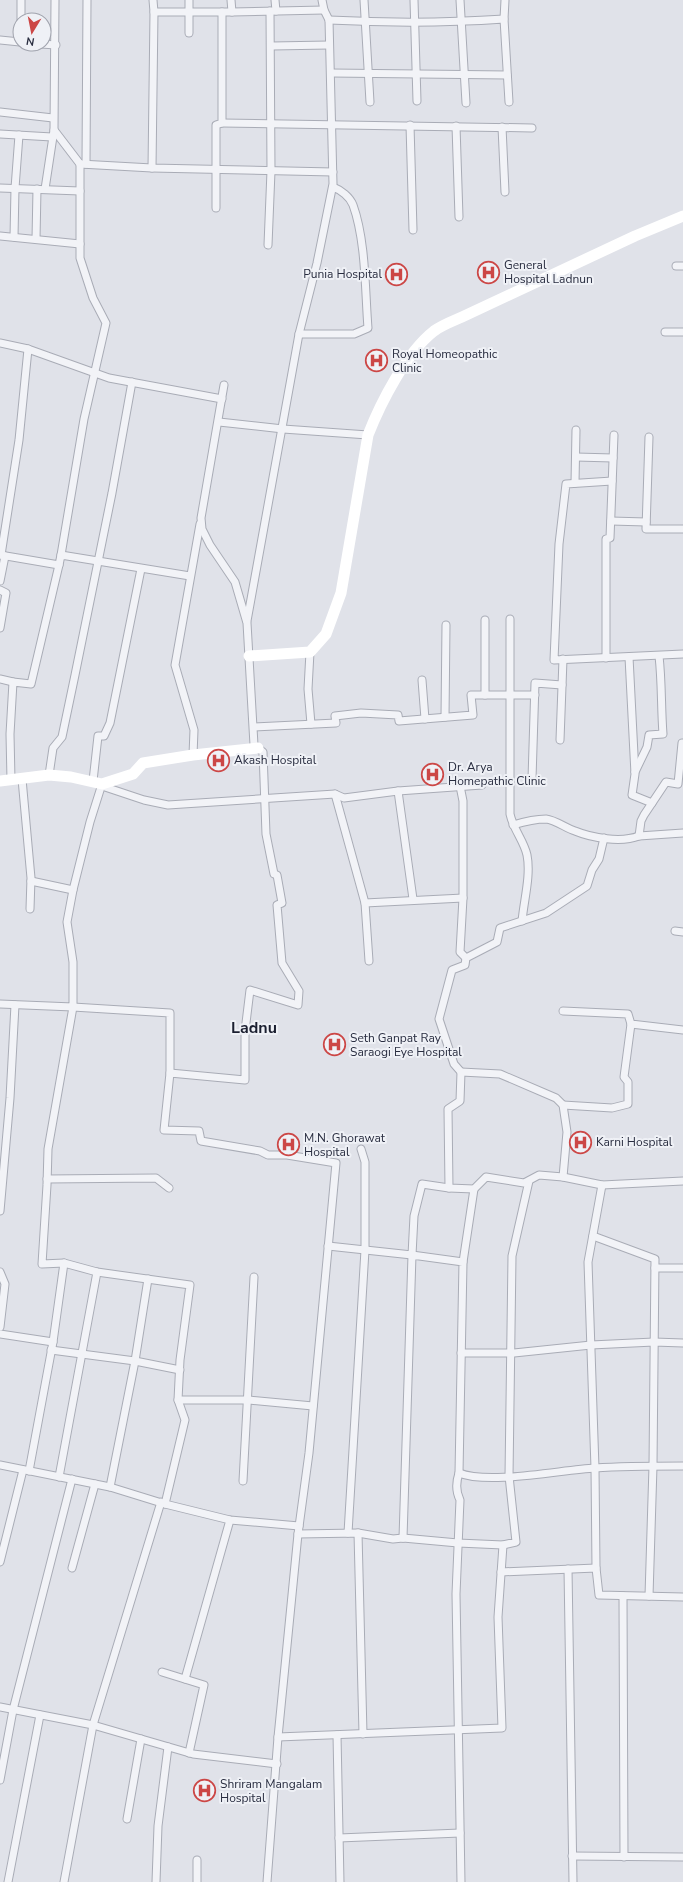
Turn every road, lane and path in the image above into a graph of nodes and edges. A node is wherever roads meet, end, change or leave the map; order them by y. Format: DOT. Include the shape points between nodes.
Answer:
graph roads {
  1 [pos="21,0"];
  2 [pos="55,0"];
  3 [pos="88,0"];
  4 [pos="153,0"];
  5 [pos="189,0"];
  6 [pos="231,0"];
  7 [pos="275,0"];
  8 [pos="322,0"];
  9 [pos="364,0"];
  10 [pos="414,0"];
  11 [pos="460,0"];
  12 [pos="505,0"];
  13 [pos="324,10"];
  14 [pos="273,11"];
  15 [pos="21,12"];
  16 [pos="154,12"];
  17 [pos="190,12"];
  18 [pos="222,12"];
  19 [pos="232,12"];
  20 [pos="504,19"];
  21 [pos="329,20"];
  22 [pos="461,21"];
  23 [pos="365,22"];
  24 [pos="416,22"];
  25 [pos="189,33"];
  26 [pos="0,40"];
  27 [pos="12,41"];
  28 [pos="52,45"];
  29 [pos="56,45"];
  30 [pos="329,45"];
  31 [pos="272,46"];
  32 [pos="331,73"];
  33 [pos="369,74"];
  34 [pos="416,74"];
  35 [pos="464,74"];
  36 [pos="507,75"];
  37 [pos="417,101"];
  38 [pos="370,102"];
  39 [pos="466,102"];
  40 [pos="509,102"];
  41 [pos="0,112"];
  42 [pos="52,118"];
  43 [pos="222,123"];
  44 [pos="272,124"];
  45 [pos="332,125"];
  46 [pos="410,125"];
  47 [pos="456,126"];
  48 [pos="502,127"];
  49 [pos="532,128"];
  50 [pos="0,134"];
  51 [pos="53,134"];
  52 [pos="19,135"];
  53 [pos="83,164"];
  54 [pos="152,168"];
  55 [pos="216,170"];
  56 [pos="271,171"];
  57 [pos="333,172"];
  58 [pos="333,187"];
  59 [pos="0,188"];
  60 [pos="14,188"];
  61 [pos="37,189"];
  62 [pos="45,189"];
  63 [pos="80,191"];
  64 [pos="505,192"];
  65 [pos="216,208"];
  66 [pos="459,216"];
  67 [pos="683,216"];
  68 [pos="413,230"];
  69 [pos="0,236"];
  70 [pos="14,237"];
  71 [pos="36,240"];
  72 [pos="80,244"];
  73 [pos="268,245"];
  74 [pos="665,332"];
  75 [pos="683,332"];
  76 [pos="299,334"];
  77 [pos="0,343"];
  78 [pos="28,349"];
  79 [pos="94,372"];
  80 [pos="132,382"];
  81 [pos="224,385"];
  82 [pos="222,399"];
  83 [pos="219,422"];
  84 [pos="283,429"];
  85 [pos="576,430"];
  86 [pos="368,435"];
  87 [pos="614,435"];
  88 [pos="649,437"];
  89 [pos="576,457"];
  90 [pos="613,458"];
  91 [pos="612,480"];
  92 [pos="575,483"];
  93 [pos="201,518"];
  94 [pos="611,521"];
  95 [pos="646,522"];
  96 [pos="683,529"];
  97 [pos="2,555"];
  98 [pos="61,555"];
  99 [pos="99,562"];
  100 [pos="59,565"];
  101 [pos="141,569"];
  102 [pos="190,576"];
  103 [pos="0,581"];
  104 [pos="0,590"];
  105 [pos="510,619"];
  106 [pos="485,620"];
  107 [pos="247,624"];
  108 [pos="446,625"];
  109 [pos="0,628"];
  110 [pos="310,652"];
  111 [pos="683,654"];
  112 [pos="249,656"];
  113 [pos="659,656"];
  114 [pos="629,657"];
  115 [pos="606,658"];
  116 [pos="562,660"];
  117 [pos="0,679"];
  118 [pos="422,680"];
  119 [pos="13,682"];
  120 [pos="562,685"];
  121 [pos="485,695"];
  122 [pos="510,695"];
  123 [pos="535,696"];
  124 [pos="445,717"];
  125 [pos="425,719"];
  126 [pos="311,724"];
  127 [pos="254,727"];
  128 [pos="560,740"];
  129 [pos="682,743"];
  130 [pos="258,748"];
  131 [pos="193,755"];
  132 [pos="635,774"];
  133 [pos="49,775"];
  134 [pos="532,779"];
  135 [pos="11,780"];
  136 [pos="99,784"];
  137 [pos="482,785"];
  138 [pos="460,786"];
  139 [pos="398,790"];
  140 [pos="335,794"];
  141 [pos="265,797"];
  142 [pos="652,803"];
  143 [pos="512,825"];
  144 [pos="683,833"];
  145 [pos="638,836"];
  146 [pos="604,838"];
  147 [pos="31,881"];
  148 [pos="73,890"];
  149 [pos="463,898"];
  150 [pos="413,899"];
  151 [pos="365,903"];
  152 [pos="30,909"];
  153 [pos="522,921"];
  154 [pos="674,931"];
  155 [pos="683,932"];
  156 [pos="466,958"];
  157 [pos="369,960"];
  158 [pos="0,1004"];
  159 [pos="15,1005"];
  160 [pos="73,1007"];
  161 [pos="563,1011"];
  162 [pos="631,1024"];
  163 [pos="683,1030"];
  164 [pos="461,1072"];
  165 [pos="170,1073"];
  166 [pos="563,1105"];
  167 [pos="361,1149"];
  168 [pos="562,1177"];
  169 [pos="47,1179"];
  170 [pos="529,1181"];
  171 [pos="683,1181"];
  172 [pos="602,1185"];
  173 [pos="169,1188"];
  174 [pos="449,1188"];
  175 [pos="474,1189"];
  176 [pos="0,1211"];
  177 [pos="593,1236"];
  178 [pos="328,1246"];
  179 [pos="365,1250"];
  180 [pos="412,1255"];
  181 [pos="463,1262"];
  182 [pos="64,1263"];
  183 [pos="655,1268"];
  184 [pos="683,1268"];
  185 [pos="0,1272"];
  186 [pos="97,1272"];
  187 [pos="254,1277"];
  188 [pos="148,1279"];
  189 [pos="0,1327"];
  190 [pos="0,1334"];
  191 [pos="53,1342"];
  192 [pos="654,1342"];
  193 [pos="683,1343"];
  194 [pos="591,1345"];
  195 [pos="51,1350"];
  196 [pos="461,1353"];
  197 [pos="511,1353"];
  198 [pos="83,1354"];
  199 [pos="135,1361"];
  200 [pos="180,1370"];
  201 [pos="178,1400"];
  202 [pos="249,1400"];
  203 [pos="314,1406"];
  204 [pos="0,1465"];
  205 [pos="653,1466"];
  206 [pos="683,1466"];
  207 [pos="595,1468"];
  208 [pos="26,1470"];
  209 [pos="459,1474"];
  210 [pos="509,1476"];
  211 [pos="59,1477"];
  212 [pos="72,1479"];
  213 [pos="243,1482"];
  214 [pos="94,1484"];
  215 [pos="110,1487"];
  216 [pos="163,1503"];
  217 [pos="230,1520"];
  218 [pos="299,1530"];
  219 [pos="358,1532"];
  220 [pos="348,1533"];
  221 [pos="403,1538"];
  222 [pos="458,1544"];
  223 [pos="503,1545"];
  224 [pos="0,1562"];
  225 [pos="72,1568"];
  226 [pos="596,1568"];
  227 [pos="568,1569"];
  228 [pos="502,1572"];
  229 [pos="623,1596"];
  230 [pos="649,1596"];
  231 [pos="683,1597"];
  232 [pos="162,1672"];
  233 [pos="185,1679"];
  234 [pos="0,1707"];
  235 [pos="13,1710"];
  236 [pos="40,1716"];
  237 [pos="93,1725"];
  238 [pos="459,1730"];
  239 [pos="363,1734"];
  240 [pos="337,1735"];
  241 [pos="278,1737"];
  242 [pos="141,1739"];
  243 [pos="168,1747"];
  244 [pos="189,1753"];
  245 [pos="277,1764"];
  246 [pos="0,1780"];
  247 [pos="127,1819"];
  248 [pos="460,1833"];
  249 [pos="339,1838"];
  250 [pos="572,1856"];
  251 [pos="624,1857"];
  252 [pos="683,1857"];
  253 [pos="197,1860"];
  254 [pos="8,1882"];
  255 [pos="64,1882"];
  256 [pos="156,1882"];
  257 [pos="197,1882"];
  258 [pos="267,1882"];
  259 [pos="340,1882"];
  260 [pos="461,1882"];
  261 [pos="573,1882"];
  1 -- 15 [label="street"];
  2 -- 29 [label="street"];
  3 -- 53 [label="street"];
  4 -- 16 [label="street"];
  5 -- 17 [label="street"];
  6 -- 19 [label="street"];
  7 -- 14 [label="street"];
  8 -- 13 [label="street"];
  9 -- 23 [label="street"];
  10 -- 24 [label="street"];
  11 -- 22 [label="street"];
  12 -- 20 [label="street"];
  13 -- 14 [label="street"];
  13 -- 21 [label="street"];
  14 -- 19 [label="street"];
  14 -- 31 [label="street"];
  16 -- 17 [label="street"];
  16 -- 54 [label="street"];
  17 -- 18 [label="street"];
  17 -- 25 [label="street"];
  18 -- 19 [label="street"];
  18 -- 43 [label="street"];
  20 -- 22 [label="street"];
  20 -- 36 [label="street"];
  21 -- 23 [label="street"];
  21 -- 30 [label="street"];
  22 -- 24 [label="street"];
  22 -- 35 [label="street"];
  23 -- 24 [label="street"];
  23 -- 33 [label="street"];
  24 -- 34 [label="street"];
  26 -- 27 [label="street"];
  28 -- 29 [label="street"];
  29 -- 42 [label="street"];
  30 -- 31 [label="street"];
  30 -- 32 [label="street"];
  31 -- 44 [label="street"];
  32 -- 33 [label="street"];
  32 -- 45 [label="street"];
  33 -- 34 [label="street"];
  33 -- 38 [label="street"];
  34 -- 35 [label="street"];
  34 -- 37 [label="street"];
  35 -- 36 [label="street"];
  35 -- 39 [label="street"];
  36 -- 40 [label="street"];
  41 -- 42 [label="street"];
  42 -- 51 [label="street"];
  43 -- 44 [label="street"];
  43 -- 55 [label="street" via="216,125"];
  44 -- 45 [label="street"];
  44 -- 56 [label="street"];
  45 -- 46 [label="street"];
  45 -- 57 [label="street"];
  46 -- 47 [label="street"];
  46 -- 68 [label="street"];
  47 -- 48 [label="street"];
  47 -- 66 [label="street"];
  48 -- 49 [label="street"];
  48 -- 64 [label="street"];
  50 -- 52 [label="street"];
  51 -- 52 [label="street"];
  51 -- 53 [label="street"];
  51 -- 62 [label="street"];
  52 -- 60 [label="street"];
  53 -- 54 [label="street"];
  53 -- 63 [label="street"];
  54 -- 55 [label="street"];
  55 -- 56 [label="street"];
  55 -- 65 [label="street"];
  56 -- 57 [label="street"];
  56 -- 73 [label="street"];
  57 -- 58 [label="street"];
  58 -- 76 [label="street"];
  58 -- 76 [label="street" via="341,190 352,204 360,235 368,328 354,334"];
  59 -- 60 [label="street"];
  60 -- 61 [label="street"];
  60 -- 70 [label="street"];
  61 -- 62 [label="street"];
  61 -- 71 [label="street"];
  62 -- 63 [label="street"];
  63 -- 72 [label="street"];
  67 -- 86 [label="street" via="635,236 435,331 411,354"];
  69 -- 70 [label="street"];
  70 -- 71 [label="street"];
  71 -- 72 [label="street"];
  72 -- 79 [label="street" via="80,258 93,298 106,323"];
  74 -- 75 [label="street"];
  76 -- 84 [label="street"];
  77 -- 78 [label="street"];
  78 -- 79 [label="street"];
  78 -- 97 [label="street" via="19,440"];
  79 -- 80 [label="street"];
  79 -- 98 [label="street"];
  80 -- 82 [label="street"];
  80 -- 99 [label="street"];
  81 -- 82 [label="street"];
  82 -- 83 [label="street"];
  83 -- 84 [label="street"];
  83 -- 93 [label="street"];
  84 -- 86 [label="street"];
  84 -- 107 [label="street"];
  85 -- 89 [label="street"];
  86 -- 110 [label="street" via="341,594 326,634"];
  87 -- 90 [label="street"];
  88 -- 95 [label="street"];
  89 -- 90 [label="street"];
  89 -- 92 [label="street"];
  90 -- 91 [label="street"];
  91 -- 92 [label="street"];
  91 -- 94 [label="street"];
  92 -- 116 [label="street" via="566,484 559,544 554,660"];
  93 -- 102 [label="street"];
  93 -- 107 [label="street" via="202,529 210,545 235,582"];
  94 -- 95 [label="street"];
  94 -- 115 [label="street" via="610,538 606,539"];
  95 -- 96 [label="street" via="646,529"];
  97 -- 100 [label="street"];
  97 -- 103 [label="street"];
  98 -- 99 [label="street"];
  98 -- 100 [label="street"];
  99 -- 101 [label="street"];
  99 -- 133 [label="street" via="62,736 53,748"];
  100 -- 119 [label="street" via="31,684"];
  101 -- 102 [label="street"];
  101 -- 136 [label="street" via="110,723 104,736 98,736"];
  102 -- 131 [label="street" via="175,665 194,730"];
  104 -- 109 [label="street" via="6,593"];
  105 -- 122 [label="street"];
  106 -- 121 [label="street"];
  107 -- 112 [label="street"];
  108 -- 124 [label="street"];
  110 -- 112 [label="street"];
  110 -- 126 [label="street" via="308,689"];
  111 -- 113 [label="street"];
  112 -- 127 [label="street"];
  113 -- 114 [label="street"];
  113 -- 132 [label="street" via="663,734 649,735 647,747"];
  114 -- 115 [label="street"];
  114 -- 132 [label="street"];
  115 -- 116 [label="street"];
  116 -- 120 [label="street"];
  117 -- 119 [label="street"];
  118 -- 125 [label="street"];
  119 -- 135 [label="street"];
  120 -- 123 [label="street" via="535,683"];
  120 -- 128 [label="street"];
  121 -- 122 [label="street"];
  121 -- 124 [label="street" via="471,695 473,715"];
  122 -- 123 [label="street"];
  122 -- 143 [label="street"];
  123 -- 134 [label="street"];
  124 -- 125 [label="street"];
  125 -- 126 [label="street" via="399,721 398,716 361,713 335,716 336,723"];
  126 -- 127 [label="street"];
  127 -- 130 [label="street" via="254,745"];
  129 -- 142 [label="street" via="678,784 666,782"];
  130 -- 131 [label="street"];
  130 -- 141 [label="street" via="263,752"];
  131 -- 136 [label="street" via="143,763 133,774"];
  132 -- 142 [label="street" via="632,795"];
  133 -- 135 [label="street"];
  133 -- 136 [label="street"];
  135 -- 147 [label="street"];
  136 -- 141 [label="street" via="144,800 168,805"];
  136 -- 148 [label="street"];
  137 -- 138 [label="street"];
  138 -- 139 [label="street"];
  138 -- 149 [label="street" via="463,801"];
  139 -- 140 [label="street" via="344,798"];
  139 -- 150 [label="street"];
  140 -- 141 [label="street"];
  140 -- 151 [label="street"];
  141 -- 165 [label="street" via="266,834 282,903 277,905 282,963 299,991 298,1005 250,990 245,1031 244,1080"];
  142 -- 145 [label="street" via="641,821"];
  143 -- 146 [label="street" via="529,820 548,819 577,832"];
  143 -- 153 [label="street" via="527,853"];
  144 -- 145 [label="street"];
  145 -- 146 [label="street" via="632,839"];
  146 -- 153 [label="street" via="599,859 587,886 546,913"];
  147 -- 148 [label="street"];
  147 -- 152 [label="street"];
  148 -- 160 [label="street" via="67,922 73,962"];
  149 -- 150 [label="street"];
  149 -- 156 [label="street" via="460,952"];
  150 -- 151 [label="street"];
  151 -- 157 [label="street"];
  153 -- 156 [label="street" via="500,928 496,942"];
  154 -- 155 [label="street"];
  156 -- 164 [label="street" via="465,965 452,970 439,1019 454,1064"];
  158 -- 159 [label="street"];
  159 -- 160 [label="street"];
  159 -- 176 [label="street"];
  160 -- 165 [label="street" via="170,1013"];
  160 -- 169 [label="street" via="48,1149"];
  161 -- 162 [label="street" via="628,1014"];
  162 -- 163 [label="street"];
  162 -- 166 [label="street" via="624,1077 628,1082 628,1104 612,1108"];
  164 -- 166 [label="street" via="500,1074 556,1098"];
  164 -- 174 [label="street" via="460,1101 448,1109"];
  165 -- 178 [label="street" via="164,1130 199,1131 201,1141 260,1151 268,1155 288,1155 336,1163"];
  166 -- 168 [label="street" via="567,1132"];
  167 -- 179 [label="street" via="365,1162"];
  168 -- 170 [label="street" via="539,1175"];
  168 -- 172 [label="street"];
  169 -- 173 [label="street" via="156,1178"];
  169 -- 182 [label="street" via="42,1264"];
  170 -- 175 [label="street" via="524,1183 486,1177"];
  170 -- 197 [label="street" via="512,1256"];
  171 -- 172 [label="street"];
  172 -- 177 [label="street"];
  174 -- 175 [label="street"];
  174 -- 180 [label="street" via="422,1184 414,1216"];
  175 -- 181 [label="street"];
  177 -- 183 [label="street" via="655,1259"];
  177 -- 194 [label="street" via="588,1262"];
  178 -- 179 [label="street"];
  178 -- 203 [label="street"];
  179 -- 180 [label="street"];
  179 -- 220 [label="street"];
  180 -- 181 [label="street"];
  180 -- 221 [label="street"];
  181 -- 196 [label="street"];
  182 -- 186 [label="street"];
  182 -- 191 [label="street"];
  183 -- 184 [label="street"];
  183 -- 192 [label="street"];
  185 -- 189 [label="street" via="5,1284"];
  186 -- 188 [label="street"];
  186 -- 198 [label="street"];
  187 -- 202 [label="street"];
  188 -- 199 [label="street"];
  188 -- 200 [label="street" via="190,1285"];
  190 -- 191 [label="street"];
  191 -- 195 [label="street"];
  192 -- 193 [label="street"];
  192 -- 194 [label="street"];
  192 -- 205 [label="street"];
  194 -- 197 [label="street"];
  194 -- 207 [label="street"];
  195 -- 198 [label="street"];
  195 -- 208 [label="street"];
  196 -- 197 [label="street"];
  196 -- 209 [label="street"];
  197 -- 210 [label="street"];
  198 -- 199 [label="street"];
  198 -- 211 [label="street"];
  199 -- 200 [label="street"];
  199 -- 215 [label="street"];
  200 -- 201 [label="street"];
  201 -- 202 [label="street"];
  201 -- 216 [label="street" via="185,1420"];
  202 -- 203 [label="street"];
  202 -- 213 [label="street"];
  203 -- 218 [label="street"];
  204 -- 208 [label="street"];
  205 -- 206 [label="street"];
  205 -- 207 [label="street"];
  205 -- 230 [label="street"];
  207 -- 210 [label="street"];
  207 -- 226 [label="street"];
  208 -- 211 [label="street"];
  208 -- 224 [label="street"];
  209 -- 210 [label="street" via="469,1477"];
  209 -- 222 [label="street"];
  210 -- 223 [label="street" via="516,1542"];
  211 -- 212 [label="street"];
  212 -- 214 [label="street"];
  212 -- 235 [label="street"];
  214 -- 215 [label="street"];
  214 -- 225 [label="street"];
  215 -- 216 [label="street"];
  216 -- 217 [label="street"];
  216 -- 237 [label="street"];
  217 -- 218 [label="street"];
  217 -- 233 [label="street"];
  218 -- 220 [label="street"];
  218 -- 241 [label="street"];
  219 -- 220 [label="street"];
  219 -- 221 [label="street" via="393,1539"];
  219 -- 239 [label="street"];
  221 -- 222 [label="street"];
  222 -- 223 [label="street"];
  222 -- 238 [label="street" via="456,1594"];
  223 -- 228 [label="street"];
  226 -- 227 [label="street"];
  226 -- 229 [label="street" via="599,1595"];
  227 -- 228 [label="street"];
  227 -- 250 [label="street"];
  228 -- 238 [label="street" via="498,1617 502,1728"];
  229 -- 230 [label="street"];
  229 -- 251 [label="street"];
  230 -- 231 [label="street"];
  232 -- 233 [label="street"];
  233 -- 244 [label="street" via="204,1685"];
  234 -- 235 [label="street"];
  235 -- 236 [label="street"];
  235 -- 246 [label="street"];
  236 -- 237 [label="street"];
  236 -- 254 [label="street"];
  237 -- 242 [label="street"];
  237 -- 255 [label="street"];
  238 -- 239 [label="street"];
  238 -- 248 [label="street"];
  239 -- 240 [label="street"];
  240 -- 241 [label="street"];
  240 -- 249 [label="street"];
  241 -- 245 [label="street"];
  242 -- 243 [label="street"];
  242 -- 247 [label="street"];
  243 -- 244 [label="street"];
  243 -- 256 [label="street" via="158,1826"];
  244 -- 245 [label="street"];
  245 -- 258 [label="street"];
  248 -- 249 [label="street"];
  248 -- 260 [label="street"];
  249 -- 259 [label="street"];
  250 -- 251 [label="street"];
  250 -- 261 [label="street"];
  251 -- 252 [label="street"];
  253 -- 257 [label="street"];
}
